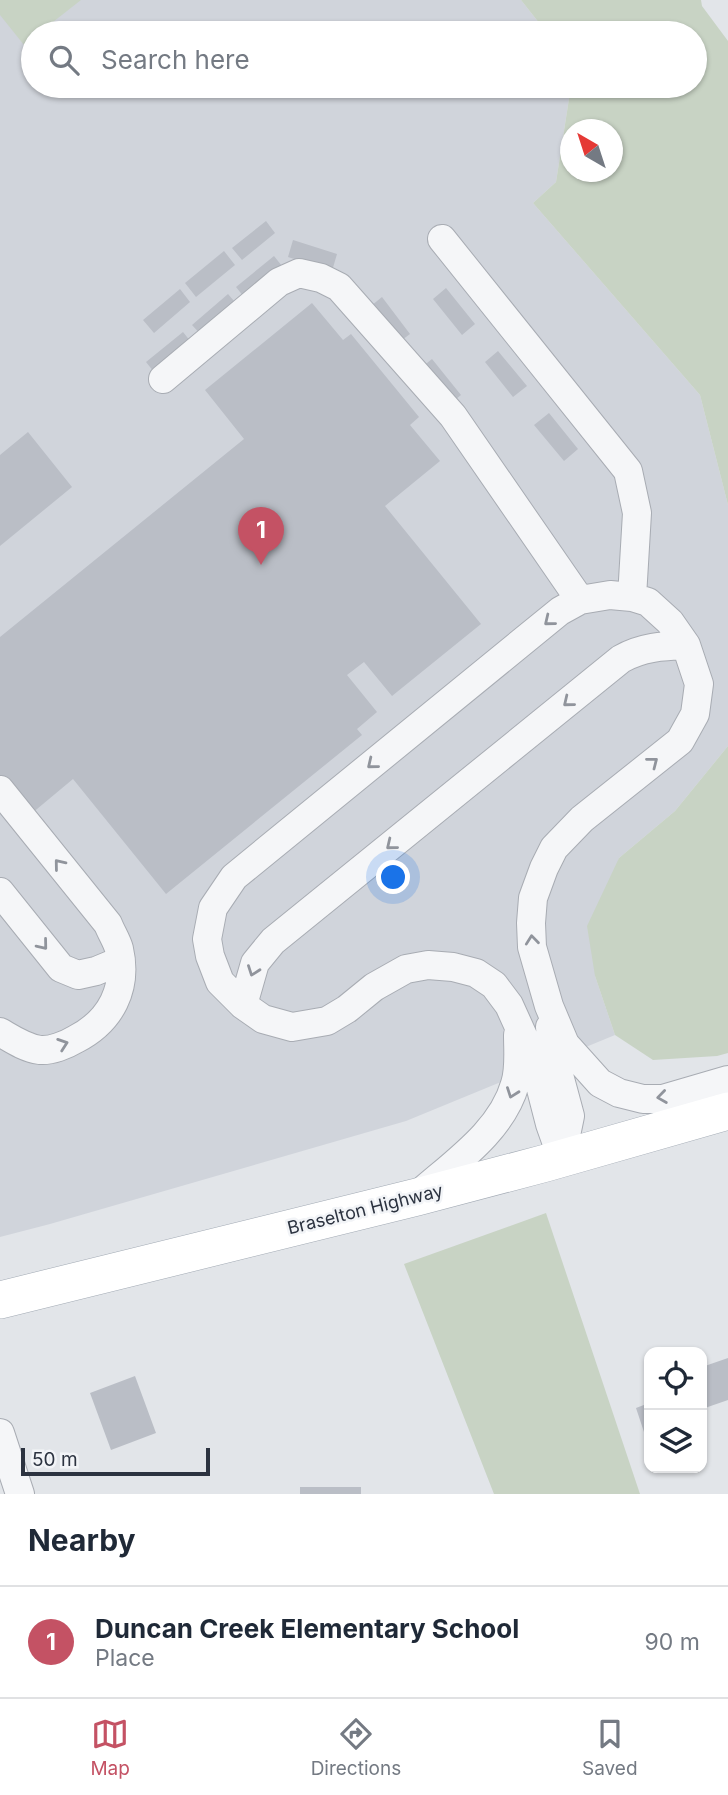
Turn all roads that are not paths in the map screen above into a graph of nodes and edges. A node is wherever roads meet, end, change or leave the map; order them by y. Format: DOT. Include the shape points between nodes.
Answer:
graph roads {
  1 [pos="442,239"];
  2 [pos="163,379"];
  3 [pos="632,597"];
  4 [pos="580,600"];
  5 [pos="686,645"];
  6 [pos="0,790"];
  7 [pos="0,892"];
  8 [pos="120,961"];
  9 [pos="243,1005"];
  10 [pos="549,1006"];
  11 [pos="518,1025"];
  12 [pos="0,1032"];
  13 [pos="728,1080"];
  14 [pos="728,1111"];
  15 [pos="562,1158"];
  16 [pos="416,1197"];
  17 [pos="0,1300"];
  18 [pos="0,1433"];
  19 [pos="20,1494"];
  1 -- 3 [label="street" via="628,471 637,513"];
  2 -- 4 [label="street" via="279,282 299,273 339,287 453,416"];
  3 -- 4 [label="street" via="610,594"];
  3 -- 5 [label="street" via="648,603 670,622"];
  4 -- 9 [label="street, one-way" via="560,611 234,877 213,908 207,939 220,982"];
  5 -- 9 [label="street, one-way" via="648,648 621,659 283,933 255,963"];
  10 -- 5 [label="street, one-way" via="531,923 533,898 544,868 554,848 582,819 680,741 695,714 699,684"];
  8 -- 6 [label="street, one-way" via="108,924"];
  7 -- 8 [label="street, one-way" via="61,968 78,975"];
  12 -- 8 [label="street, one-way" via="42,1050 66,1045 92,1031 111,1009 121,983"];
  9 -- 11 [label="street" via="263,1019 292,1027 327,1021 406,969 428,965 476,973 494,985"];
  13 -- 10 [label="street, one-way" via="663,1099 619,1093 600,1083 565,1045"];
  10 -- 15 [label="street" via="552,1049 570,1116"];
  11 -- 15 [label="street" via="533,1058"];
  11 -- 16 [label="street, one-way" via="516,1082 507,1106 491,1129"];
  14 -- 15 [label="main road, Braselton Highway"];
  15 -- 16 [label="main road, Braselton Highway"];
  16 -- 17 [label="main road, Braselton Highway"];
  18 -- 19 [label="street"];
}
